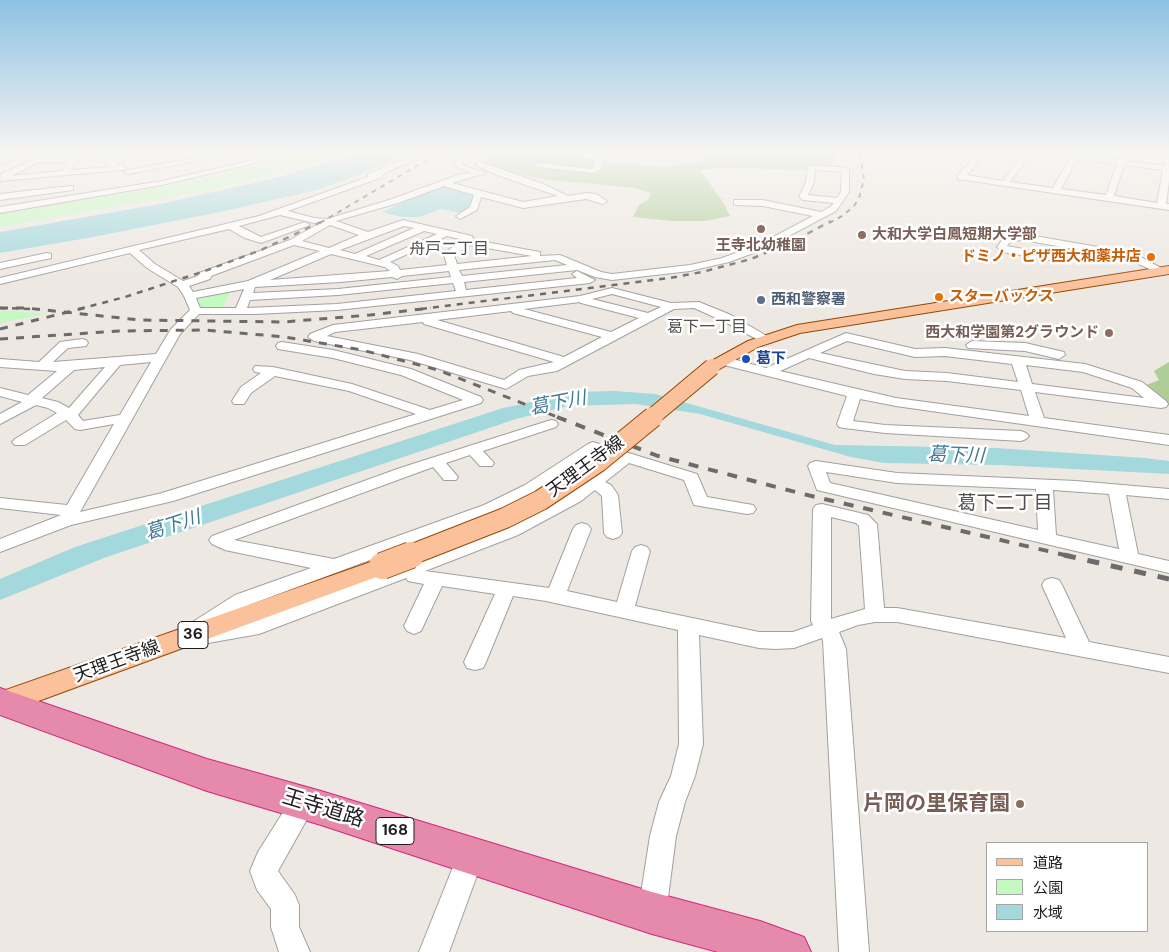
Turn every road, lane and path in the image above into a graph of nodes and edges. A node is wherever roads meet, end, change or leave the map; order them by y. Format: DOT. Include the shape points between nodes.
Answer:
graph roads {
  1 [pos="72,198"];
  2 [pos="315,198"];
  3 [pos="399,198"];
  4 [pos="477,198"];
  5 [pos="498,198"];
  6 [pos="557,198"];
  7 [pos="570,198"];
  8 [pos="598,198"];
  9 [pos="816,198"];
  10 [pos="1112,198"];
  11 [pos="603,201"];
  12 [pos="840,201"];
  13 [pos="547,202"];
  14 [pos="737,202"];
  15 [pos="1165,206"];
  16 [pos="0,210"];
  17 [pos="280,212"];
  18 [pos="824,215"];
  19 [pos="460,216"];
  20 [pos="314,221"];
  21 [pos="329,222"];
  22 [pos="230,225"];
  23 [pos="422,228"];
  24 [pos="446,233"];
  25 [pos="368,235"];
  26 [pos="293,242"];
  27 [pos="469,242"];
  28 [pos="132,249"];
  29 [pos="330,251"];
  30 [pos="1104,251"];
  31 [pos="47,256"];
  32 [pos="254,257"];
  33 [pos="359,258"];
  34 [pos="550,258"];
  35 [pos="510,262"];
  36 [pos="380,263"];
  37 [pos="0,266"];
  38 [pos="292,267"];
  39 [pos="454,268"];
  40 [pos="573,268"];
  41 [pos="342,271"];
  42 [pos="1165,271"];
  43 [pos="515,273"];
  44 [pos="396,274"];
  45 [pos="458,279"];
  46 [pos="0,280"];
  47 [pos="251,284"];
  48 [pos="182,285"];
  49 [pos="400,286"];
  50 [pos="521,286"];
  51 [pos="338,292"];
  52 [pos="462,293"];
  53 [pos="190,296"];
  54 [pos="246,297"];
  55 [pos="404,299"];
  56 [pos="580,299"];
  57 [pos="671,306"];
  58 [pos="337,307"];
  59 [pos="508,309"];
  60 [pos="196,311"];
  61 [pos="240,311"];
  62 [pos="650,317"];
  63 [pos="421,319"];
  64 [pos="611,336"];
  65 [pos="766,339"];
  66 [pos="82,343"];
  67 [pos="282,346"];
  68 [pos="944,352"];
  69 [pos="807,354"];
  70 [pos="160,357"];
  71 [pos="1017,359"];
  72 [pos="565,361"];
  73 [pos="116,362"];
  74 [pos="1,363"];
  75 [pos="716,364"];
  76 [pos="42,366"];
  77 [pos="70,366"];
  78 [pos="1076,366"];
  79 [pos="266,370"];
  80 [pos="767,372"];
  81 [pos="1026,388"];
  82 [pos="0,392"];
  83 [pos="855,394"];
  84 [pos="34,399"];
  85 [pos="239,401"];
  86 [pos="68,414"];
  87 [pos="429,414"];
  88 [pos="126,418"];
  89 [pos="0,420"];
  90 [pos="1038,422"];
  91 [pos="551,424"];
  92 [pos="1021,436"];
  93 [pos="1169,440"];
  94 [pos="20,442"];
  95 [pos="473,449"];
  96 [pos="626,458"];
  97 [pos="436,461"];
  98 [pos="486,463"];
  99 [pos="450,477"];
  100 [pos="594,483"];
  101 [pos="1044,485"];
  102 [pos="1116,489"];
  103 [pos="1169,494"];
  104 [pos="0,503"];
  105 [pos="747,509"];
  106 [pos="69,516"];
  107 [pos="582,529"];
  108 [pos="613,533"];
  109 [pos="1048,539"];
  110 [pos="0,546"];
  111 [pos="641,551"];
  112 [pos="386,556"];
  113 [pos="1130,558"];
  114 [pos="335,566"];
  115 [pos="1169,567"];
  116 [pos="409,571"];
  117 [pos="436,579"];
  118 [pos="1052,584"];
  119 [pos="507,588"];
  120 [pos="555,596"];
  121 [pos="624,611"];
  122 [pos="876,615"];
  123 [pos="688,624"];
  124 [pos="414,626"];
  125 [pos="826,630"];
  126 [pos="179,640"];
  127 [pos="1082,648"];
  128 [pos="475,662"];
  129 [pos="1169,665"];
  130 [pos="1,702"];
  131 [pos="303,803"];
  132 [pos="472,856"];
  133 [pos="652,913"];
  134 [pos="769,949"];
  135 [pos="295,952"];
  136 [pos="434,952"];
  137 [pos="854,952"];
  1 -- 16 [label="street"];
  2 -- 17 [label="street"];
  3 -- 21 [label="street"];
  4 -- 19 [label="street" via="474,208"];
  5 -- 13 [label="street" via="523,204"];
  6 -- 13 [label="street"];
  7 -- 13 [label="street"];
  8 -- 11 [label="street"];
  9 -- 12 [label="street"];
  10 -- 15 [label="street"];
  12 -- 18 [label="street"];
  14 -- 18 [label="street" via="763,203"];
  17 -- 20 [label="street"];
  17 -- 22 [label="street"];
  18 -- 34 [label="street" via="747,253 674,271 612,277 599,275 556,256"];
  20 -- 21 [label="street"];
  20 -- 22 [label="street" via="261,240"];
  21 -- 25 [label="street"];
  21 -- 26 [label="street"];
  22 -- 28 [label="street"];
  23 -- 24 [label="street"];
  23 -- 25 [label="street" via="403,223"];
  23 -- 33 [label="street"];
  24 -- 27 [label="street" via="469,238"];
  24 -- 36 [label="street"];
  25 -- 29 [label="street"];
  26 -- 29 [label="street"];
  26 -- 32 [label="street"];
  27 -- 34 [label="street"];
  27 -- 39 [label="street" via="449,255"];
  28 -- 46 [label="street"];
  28 -- 48 [label="street" via="151,266"];
  29 -- 33 [label="street"];
  29 -- 38 [label="street"];
  30 -- 30 [label="street" via="1056,258 1002,247 1008,238 1023,237"];
  30 -- 42 [label="street" via="1129,255"];
  31 -- 37 [label="street"];
  32 -- 38 [label="street"];
  32 -- 48 [label="street"];
  33 -- 36 [label="street"];
  33 -- 41 [label="street"];
  34 -- 35 [label="street"];
  34 -- 40 [label="street"];
  35 -- 39 [label="street"];
  35 -- 43 [label="street"];
  36 -- 44 [label="street" via="392,267"];
  38 -- 41 [label="street" via="324,275"];
  38 -- 47 [label="street"];
  39 -- 44 [label="street"];
  39 -- 45 [label="street"];
  40 -- 43 [label="street"];
  40 -- 50 [label="street" via="590,280"];
  41 -- 44 [label="street"];
  41 -- 47 [label="street"];
  41 -- 51 [label="street"];
  42 -- 65 [label="main road, 天理王寺線 / 36" via="834,322"];
  43 -- 45 [label="street"];
  43 -- 50 [label="street"];
  44 -- 49 [label="street"];
  45 -- 49 [label="street"];
  45 -- 52 [label="street"];
  47 -- 53 [label="street"];
  47 -- 54 [label="street"];
  48 -- 53 [label="street"];
  49 -- 51 [label="street"];
  49 -- 55 [label="street"];
  50 -- 52 [label="street"];
  51 -- 54 [label="street"];
  51 -- 58 [label="street"];
  52 -- 55 [label="street"];
  53 -- 60 [label="street"];
  54 -- 61 [label="street"];
  55 -- 58 [label="street"];
  56 -- 57 [label="street" via="612,291"];
  56 -- 59 [label="street"];
  56 -- 62 [label="street"];
  57 -- 62 [label="street"];
  57 -- 65 [label="street" via="694,304"];
  58 -- 61 [label="street"];
  59 -- 63 [label="street"];
  59 -- 64 [label="street"];
  60 -- 61 [label="street"];
  60 -- 70 [label="street" via="175,332"];
  62 -- 64 [label="street"];
  63 -- 72 [label="street"];
  63 -- 72 [label="street" via="333,329 314,337 413,357 506,385 524,373 552,368"];
  64 -- 72 [label="street"];
  65 -- 75 [label="main road, 天理王寺線 / 36"];
  66 -- 76 [label="street" via="64,345"];
  67 -- 87 [label="street" via="333,354 406,372 476,400"];
  68 -- 69 [label="street" via="915,353 846,337"];
  68 -- 71 [label="street"];
  68 -- 78 [label="street" via="967,345 1025,347 1063,356"];
  69 -- 80 [label="street"];
  69 -- 81 [label="street" via="890,372"];
  70 -- 73 [label="street"];
  70 -- 88 [label="street"];
  71 -- 78 [label="street"];
  71 -- 81 [label="street"];
  73 -- 77 [label="street"];
  73 -- 86 [label="street" via="86,399"];
  74 -- 76 [label="street"];
  75 -- 80 [label="street"];
  75 -- 112 [label="main road, 天理王寺線 / 36, bridge" via="598,462 541,500 505,518"];
  76 -- 77 [label="street"];
  77 -- 84 [label="street"];
  78 -- 81 [label="street" via="1137,385 1161,404"];
  79 -- 85 [label="street"];
  79 -- 87 [label="street" via="352,388"];
  80 -- 83 [label="street"];
  81 -- 90 [label="street"];
  82 -- 84 [label="street"];
  83 -- 90 [label="street"];
  83 -- 92 [label="street" via="844,424"];
  84 -- 86 [label="street"];
  84 -- 89 [label="street"];
  86 -- 88 [label="street" via="80,426"];
  86 -- 94 [label="street"];
  87 -- 106 [label="street" via="167,496"];
  88 -- 106 [label="street"];
  90 -- 93 [label="street"];
  91 -- 95 [label="street"];
  95 -- 97 [label="street"];
  95 -- 98 [label="street"];
  96 -- 100 [label="street"];
  96 -- 105 [label="street" via="691,477 700,501"];
  96 -- 112 [label="street" via="592,447 531,489"];
  97 -- 99 [label="street"];
  97 -- 114 [label="street" via="218,540 231,546"];
  100 -- 108 [label="street" via="610,495"];
  100 -- 116 [label="street" via="512,531"];
  101 -- 102 [label="street"];
  101 -- 109 [label="street"];
  101 -- 109 [label="street" via="898,478 816,466 823,486"];
  102 -- 103 [label="street"];
  102 -- 113 [label="street"];
  104 -- 106 [label="street"];
  106 -- 110 [label="street"];
  107 -- 120 [label="street"];
  109 -- 113 [label="street"];
  111 -- 121 [label="street"];
  112 -- 114 [label="street"];
  112 -- 116 [label="street"];
  112 -- 126 [label="main road, 天理王寺線 / 36"];
  113 -- 115 [label="street"];
  114 -- 126 [label="street" via="242,600"];
  116 -- 117 [label="street" via="415,576"];
  116 -- 126 [label="street" via="259,626"];
  117 -- 119 [label="street"];
  117 -- 124 [label="street"];
  118 -- 127 [label="street"];
  119 -- 120 [label="street"];
  119 -- 128 [label="street"];
  120 -- 121 [label="street"];
  121 -- 123 [label="street"];
  122 -- 125 [label="street" via="856,618"];
  122 -- 125 [label="street" via="868,524 862,519 822,510 821,621"];
  122 -- 127 [label="street" via="922,619"];
  123 -- 125 [label="street" via="775,641 794,640"];
  123 -- 133 [label="street" via="692,744 663,836"];
  125 -- 137 [label="street" via="835,649"];
  126 -- 130 [label="main road, 天理王寺線 / 36"];
  127 -- 129 [label="street"];
  130 -- 131 [label="highway, 王寺道路 / 168" via="207,775"];
  131 -- 132 [label="highway, 王寺道路 / 168"];
  131 -- 135 [label="street" via="264,871 285,905 285,926"];
  132 -- 133 [label="highway, 王寺道路 / 168"];
  132 -- 136 [label="street"];
  133 -- 134 [label="highway, 王寺道路 / 168"];
}
